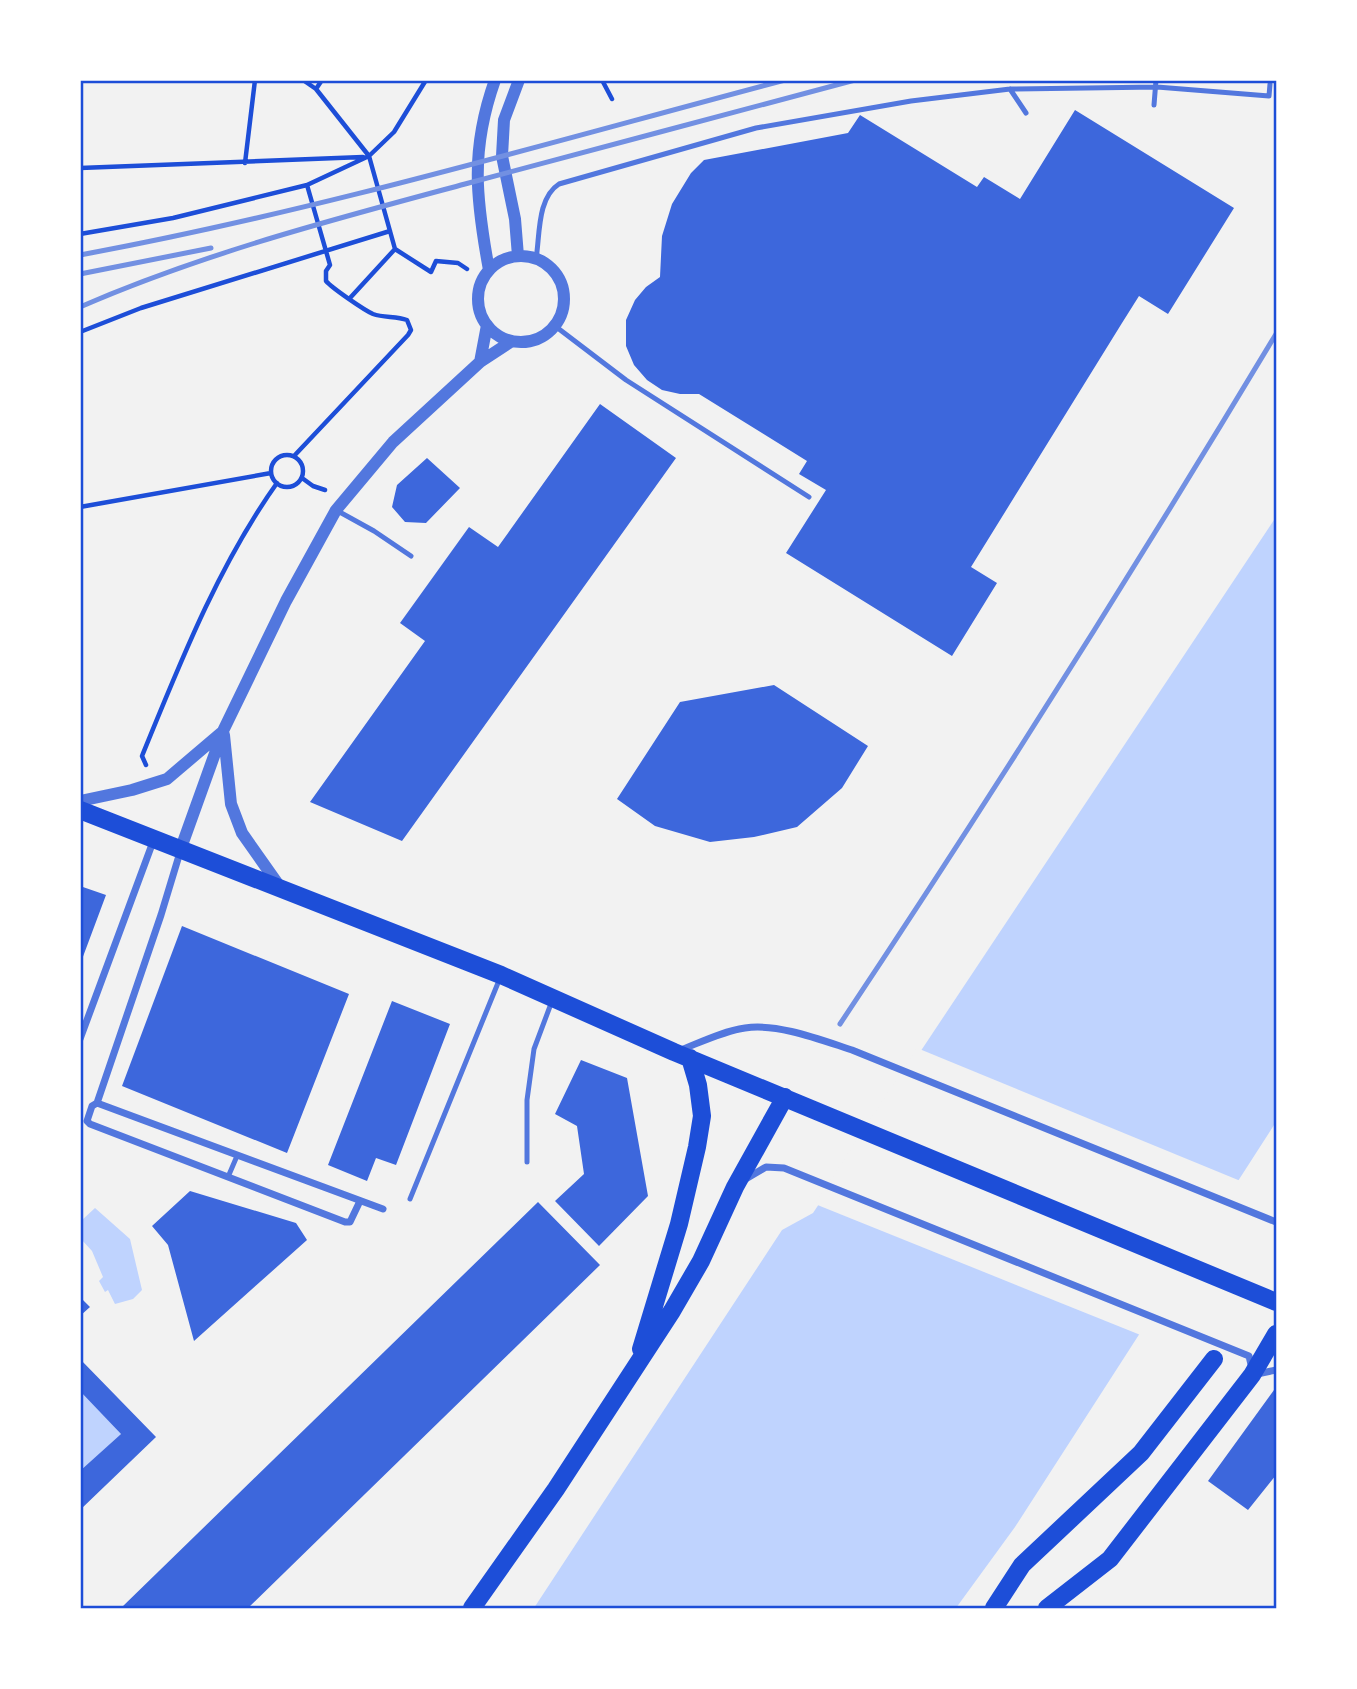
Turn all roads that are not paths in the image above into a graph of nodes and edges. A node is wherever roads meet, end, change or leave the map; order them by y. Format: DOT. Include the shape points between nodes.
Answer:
graph roads {
  1 [pos="495,80"];
  2 [pos="519,80"];
  3 [pos="1156,84"];
  4 [pos="1270,84"];
  5 [pos="1010,89"];
  6 [pos="1154,106"];
  7 [pos="1026,113"];
  8 [pos="518,256"];
  9 [pos="536,259"];
  10 [pos="485,275"];
  11 [pos="486,325"];
  12 [pos="555,326"];
  13 [pos="512,341"];
  14 [pos="480,362"];
  15 [pos="809,497"];
  16 [pos="336,510"];
  17 [pos="411,556"];
  18 [pos="223,731"];
  19 [pos="80,801"];
  20 [pos="80,810"];
  21 [pos="154,838"];
  22 [pos="181,848"];
  23 [pos="282,890"];
  24 [pos="501,975"];
  25 [pos="553,998"];
  26 [pos="80,1039"];
  27 [pos="682,1055"];
  28 [pos="785,1097"];
  29 [pos="97,1103"];
  30 [pos="80,1108"];
  31 [pos="89,1111"];
  32 [pos="237,1156"];
  33 [pos="527,1162"];
  34 [pos="228,1177"];
  35 [pos="735,1187"];
  36 [pos="410,1199"];
  37 [pos="360,1201"];
  38 [pos="383,1209"];
  39 [pos="1276,1222"];
  40 [pos="1276,1302"];
  41 [pos="1276,1334"];
  42 [pos="1214,1359"];
  43 [pos="635,1368"];
  44 [pos="1276,1370"];
  45 [pos="1252,1376"];
  46 [pos="472,1608"];
  47 [pos="994,1608"];
  48 [pos="1047,1608"];
  1 -- 10 [label="street" via="483,113 477,171"];
  2 -- 8 [label="street" via="505,120 502,156"];
  3 -- 4 [label="lane" via="1269,96"];
  3 -- 5 [label="lane"];
  3 -- 6 [label="lane"];
  5 -- 7 [label="lane"];
  5 -- 9 [label="lane" via="756,128 559,184 544,203"];
  8 -- 9 [label="street"];
  8 -- 10 [label="street" via="497,263"];
  9 -- 12 [label="street" via="557,276 562,288 564,301"];
  10 -- 11 [label="street" via="478,304"];
  11 -- 13 [label="street"];
  11 -- 14 [label="street"];
  12 -- 13 [label="street" via="535,340"];
  12 -- 15 [label="lane" via="626,380"];
  13 -- 14 [label="street"];
  14 -- 16 [label="street" via="393,442"];
  16 -- 17 [label="lane"];
  16 -- 18 [label="street"];
  18 -- 19 [label="street" via="167,779"];
  18 -- 22 [label="street"];
  18 -- 23 [label="street" via="231,804 242,833"];
  20 -- 21 [label="main road"];
  21 -- 22 [label="main road"];
  21 -- 26 [label="street"];
  22 -- 23 [label="main road"];
  22 -- 29 [label="street"];
  23 -- 24 [label="main road"];
  24 -- 25 [label="main road"];
  24 -- 36 [label="lane"];
  25 -- 27 [label="main road"];
  25 -- 33 [label="lane" via="534,1049 527,1100"];
  27 -- 28 [label="main road"];
  27 -- 39 [label="street" via="744,1028 808,1036"];
  27 -- 43 [label="main road" via="698,1085 702,1116 679,1224"];
  28 -- 35 [label="main road"];
  28 -- 40 [label="main road"];
  29 -- 31 [label="street"];
  29 -- 32 [label="street"];
  30 -- 31 [label="street"];
  31 -- 34 [label="street" via="90,1125"];
  32 -- 34 [label="lane"];
  32 -- 37 [label="street"];
  34 -- 37 [label="street" via="345,1222 354,1217"];
  35 -- 43 [label="main road" via="701,1261"];
  35 -- 45 [label="street" via="766,1167 784,1168 1249,1356"];
  37 -- 38 [label="street"];
  41 -- 45 [label="main road"];
  42 -- 47 [label="main road" via="1142,1453 1022,1565"];
  43 -- 46 [label="main road"];
  44 -- 45 [label="street"];
  45 -- 48 [label="main road" via="1110,1559"];
}
